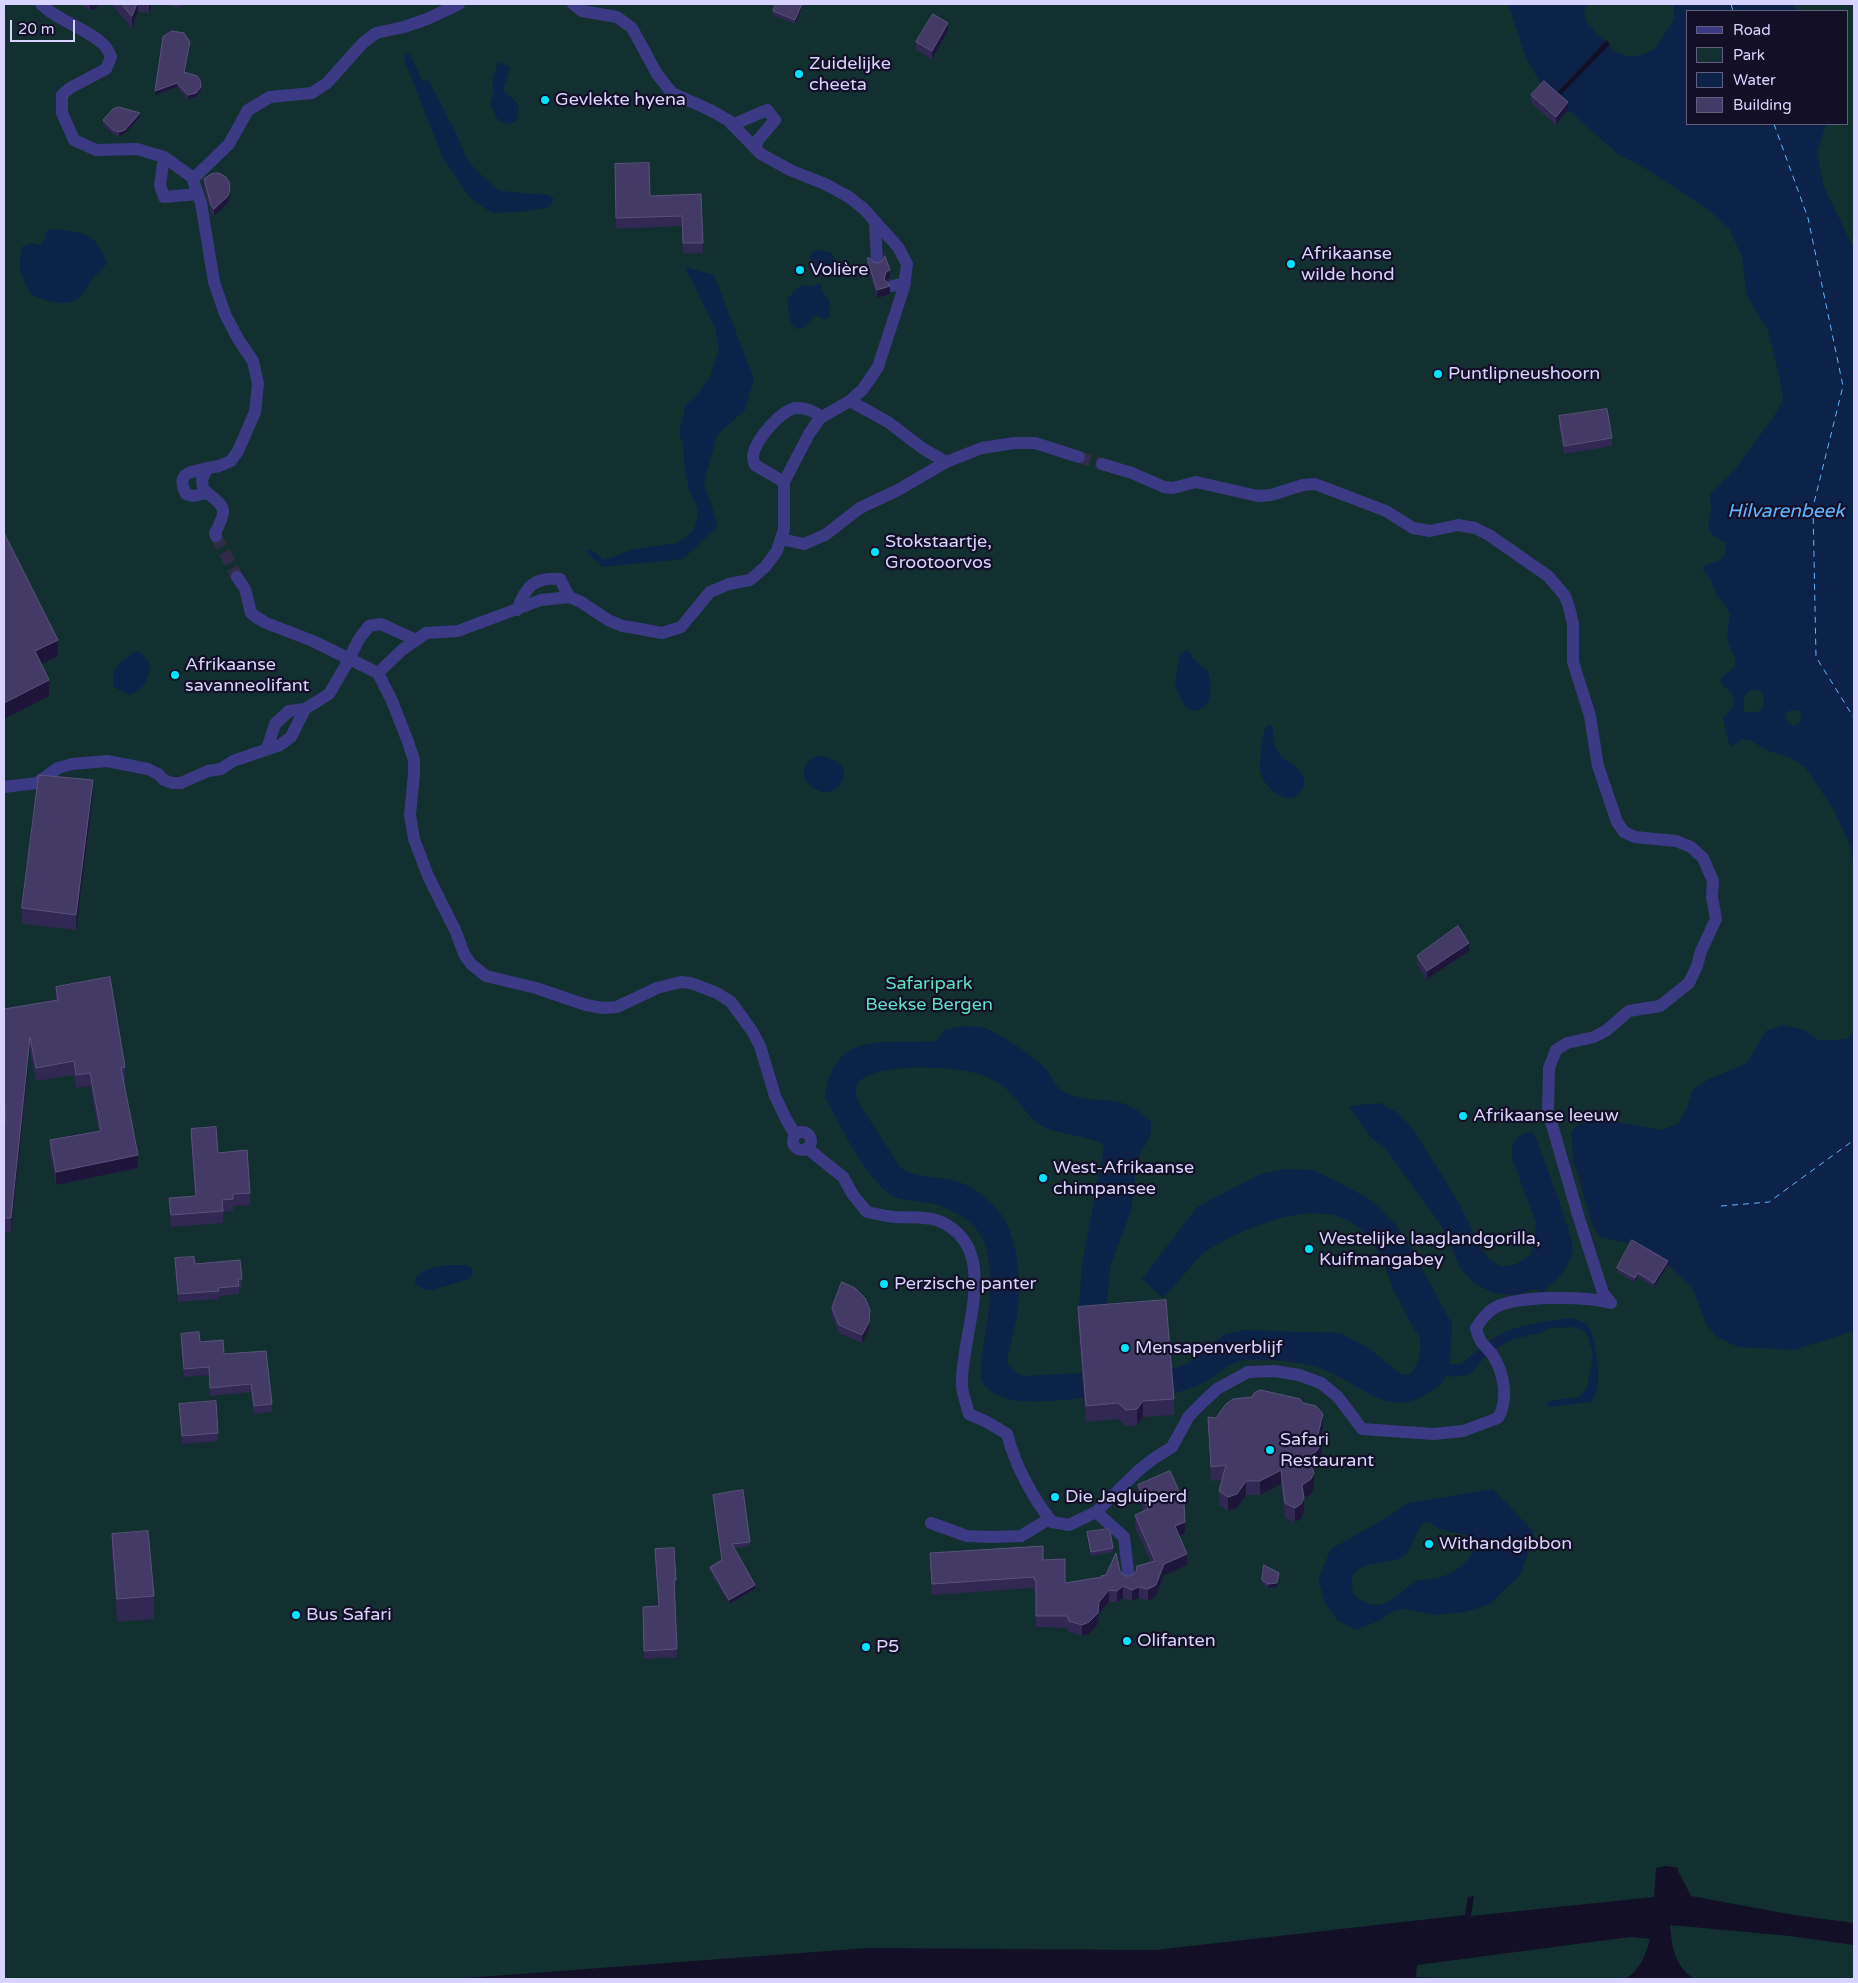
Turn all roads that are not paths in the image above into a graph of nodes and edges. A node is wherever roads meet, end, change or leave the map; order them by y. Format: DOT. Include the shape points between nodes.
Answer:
graph roads {
  1 [pos="41,4"];
  2 [pos="459,4"];
  3 [pos="573,4"];
  4 [pos="601,10"];
  5 [pos="732,125"];
  6 [pos="755,148"];
  7 [pos="164,157"];
  8 [pos="193,179"];
  9 [pos="198,194"];
  10 [pos="875,223"];
  11 [pos="877,263"];
  12 [pos="850,402"];
  13 [pos="822,417"];
  14 [pos="1079,457"];
  15 [pos="946,462"];
  16 [pos="1102,464"];
  17 [pos="208,468"];
  18 [pos="784,482"];
  19 [pos="207,493"];
  20 [pos="216,536"];
  21 [pos="781,539"];
  22 [pos="238,577"];
  23 [pos="569,597"];
  24 [pos="517,610"];
  25 [pos="416,640"];
  26 [pos="349,659"];
  27 [pos="378,673"];
  28 [pos="305,709"];
  29 [pos="267,750"];
  30 [pos="4,788"];
  31 [pos="1096,1512"];
  32 [pos="1049,1518"];
  33 [pos="931,1522"];
  34 [pos="1129,1580"];
  1 -- 7 [label="street" via="60,20 104,45 111,57 106,69 62,95 62,113 74,140 96,150 136,149"];
  2 -- 8 [label="street" via="427,19 376,33 327,83 312,93 270,97 248,110 228,144"];
  3 -- 4 [label="street" via="582,10"];
  4 -- 5 [label="street" via="632,28 657,74 672,92 710,110"];
  5 -- 6 [label="street"];
  5 -- 6 [label="street" via="767,110 775,120"];
  6 -- 10 [label="street" via="790,170 826,184 849,198"];
  7 -- 8 [label="street"];
  7 -- 9 [label="street" via="160,185 164,197"];
  8 -- 9 [label="street"];
  9 -- 17 [label="street" via="214,282 225,314 253,361 258,384 255,412 238,451 231,461"];
  10 -- 11 [label="street"];
  10 -- 12 [label="street" via="898,247 907,264 878,368"];
  12 -- 13 [label="street"];
  12 -- 15 [label="street" via="888,422"];
  13 -- 18 [label="street" via="809,434"];
  13 -- 18 [label="street" via="808,409 796,408 785,412 759,440 753,456 755,465"];
  14 -- 15 [label="street" via="1035,443 1014,443 982,448"];
  15 -- 21 [label="street" via="860,508 825,535 804,544"];
  16 -- 31 [label="street" via="1132,472 1164,487 1196,482 1258,496 1315,484 1386,511 1413,528 1430,531 1458,525 1475,528 1536,567 1559,588 1569,606 1573,624 1573,662 1590,716 1598,766 1617,822 1624,832 1635,838 1676,841 1691,847 1702,858 1713,881 1716,919 1688,983 1660,1006 1628,1011 1607,1030 1594,1037 1567,1043 1556,1050 1549,1068 1548,1111 1603,1293 1610,1303 1574,1297 1519,1302 1496,1307 1484,1316 1476,1328 1479,1341 1500,1370 1504,1390 1503,1409 1498,1418 1463,1431 1434,1434 1362,1429 1338,1397 1321,1383 1274,1371 1248,1372 1217,1389 1189,1416 1172,1447 1139,1470"];
  17 -- 19 [label="street" via="202,479 203,490"];
  17 -- 19 [label="street" via="188,472 182,486 186,494 193,496"];
  18 -- 21 [label="street"];
  19 -- 20 [label="street" via="219,501 224,511"];
  21 -- 23 [label="street" via="765,567 750,580 710,592 681,627 662,633 622,626"];
  22 -- 26 [label="street" via="245,589 251,613 256,617"];
  23 -- 24 [label="street" via="541,600"];
  23 -- 24 [label="street" via="560,579 545,578 532,584 523,594"];
  24 -- 25 [label="street" via="458,631 426,633"];
  25 -- 26 [label="street" via="381,624 369,626"];
  25 -- 27 [label="street"];
  26 -- 27 [label="street"];
  26 -- 28 [label="street" via="329,694"];
  27 -- 32 [label="street" via="414,760 411,826 428,876 464,954 478,970 486,976 513,984 536,988 586,1005 610,1008 681,982 717,993 730,1002 760,1046 776,1096 795,1134 795,1147 807,1148 843,1177 853,1196 868,1212 938,1221 966,1240 973,1258 975,1285 962,1386 969,1414 1007,1434 1013,1456"];
  28 -- 29 [label="street" via="291,737"];
  28 -- 29 [label="street" via="289,711 276,724"];
  29 -- 30 [label="street" via="181,783 164,780 148,769 107,761 72,764 58,768 37,783"];
  31 -- 32 [label="street" via="1069,1525 1052,1522"];
  31 -- 34 [label="street" via="1124,1537"];
  32 -- 33 [label="street" via="1022,1536 967,1536"];
}
